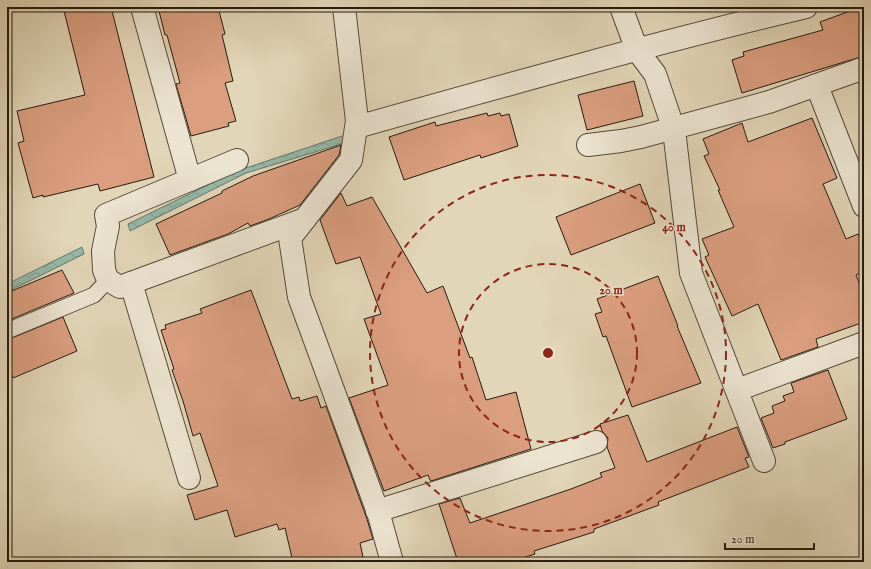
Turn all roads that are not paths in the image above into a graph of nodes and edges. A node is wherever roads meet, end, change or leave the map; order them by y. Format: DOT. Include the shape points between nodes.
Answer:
graph roads {
  1 [pos="142,7"];
  2 [pos="344,7"];
  3 [pos="622,7"];
  4 [pos="806,7"];
  5 [pos="637,50"];
  6 [pos="864,68"];
  7 [pos="817,86"];
  8 [pos="356,127"];
  9 [pos="674,128"];
  10 [pos="588,145"];
  11 [pos="237,160"];
  12 [pos="190,180"];
  13 [pos="864,206"];
  14 [pos="305,219"];
  15 [pos="108,280"];
  16 [pos="131,283"];
  17 [pos="7,331"];
  18 [pos="864,343"];
  19 [pos="736,390"];
  20 [pos="596,442"];
  21 [pos="764,461"];
  22 [pos="189,478"];
  23 [pos="377,511"];
  24 [pos="392,562"];
  1 -- 12 [label="street"];
  2 -- 8 [label="street"];
  3 -- 5 [label="street"];
  4 -- 5 [label="street"];
  5 -- 8 [label="street"];
  5 -- 9 [label="street" via="655,74"];
  6 -- 7 [label="street"];
  7 -- 9 [label="street"];
  7 -- 13 [label="street"];
  8 -- 14 [label="street" via="351,160"];
  9 -- 10 [label="street" via="621,142"];
  9 -- 19 [label="street" via="691,273"];
  11 -- 12 [label="street"];
  12 -- 15 [label="street" via="106,215 108,226 103,251 104,270"];
  14 -- 16 [label="street"];
  14 -- 23 [label="street" via="290,238 299,297"];
  15 -- 16 [label="street" via="120,287"];
  15 -- 17 [label="lane" via="94,295"];
  16 -- 22 [label="street"];
  18 -- 19 [label="street"];
  19 -- 21 [label="street"];
  20 -- 23 [label="street"];
  23 -- 24 [label="street"];
}
